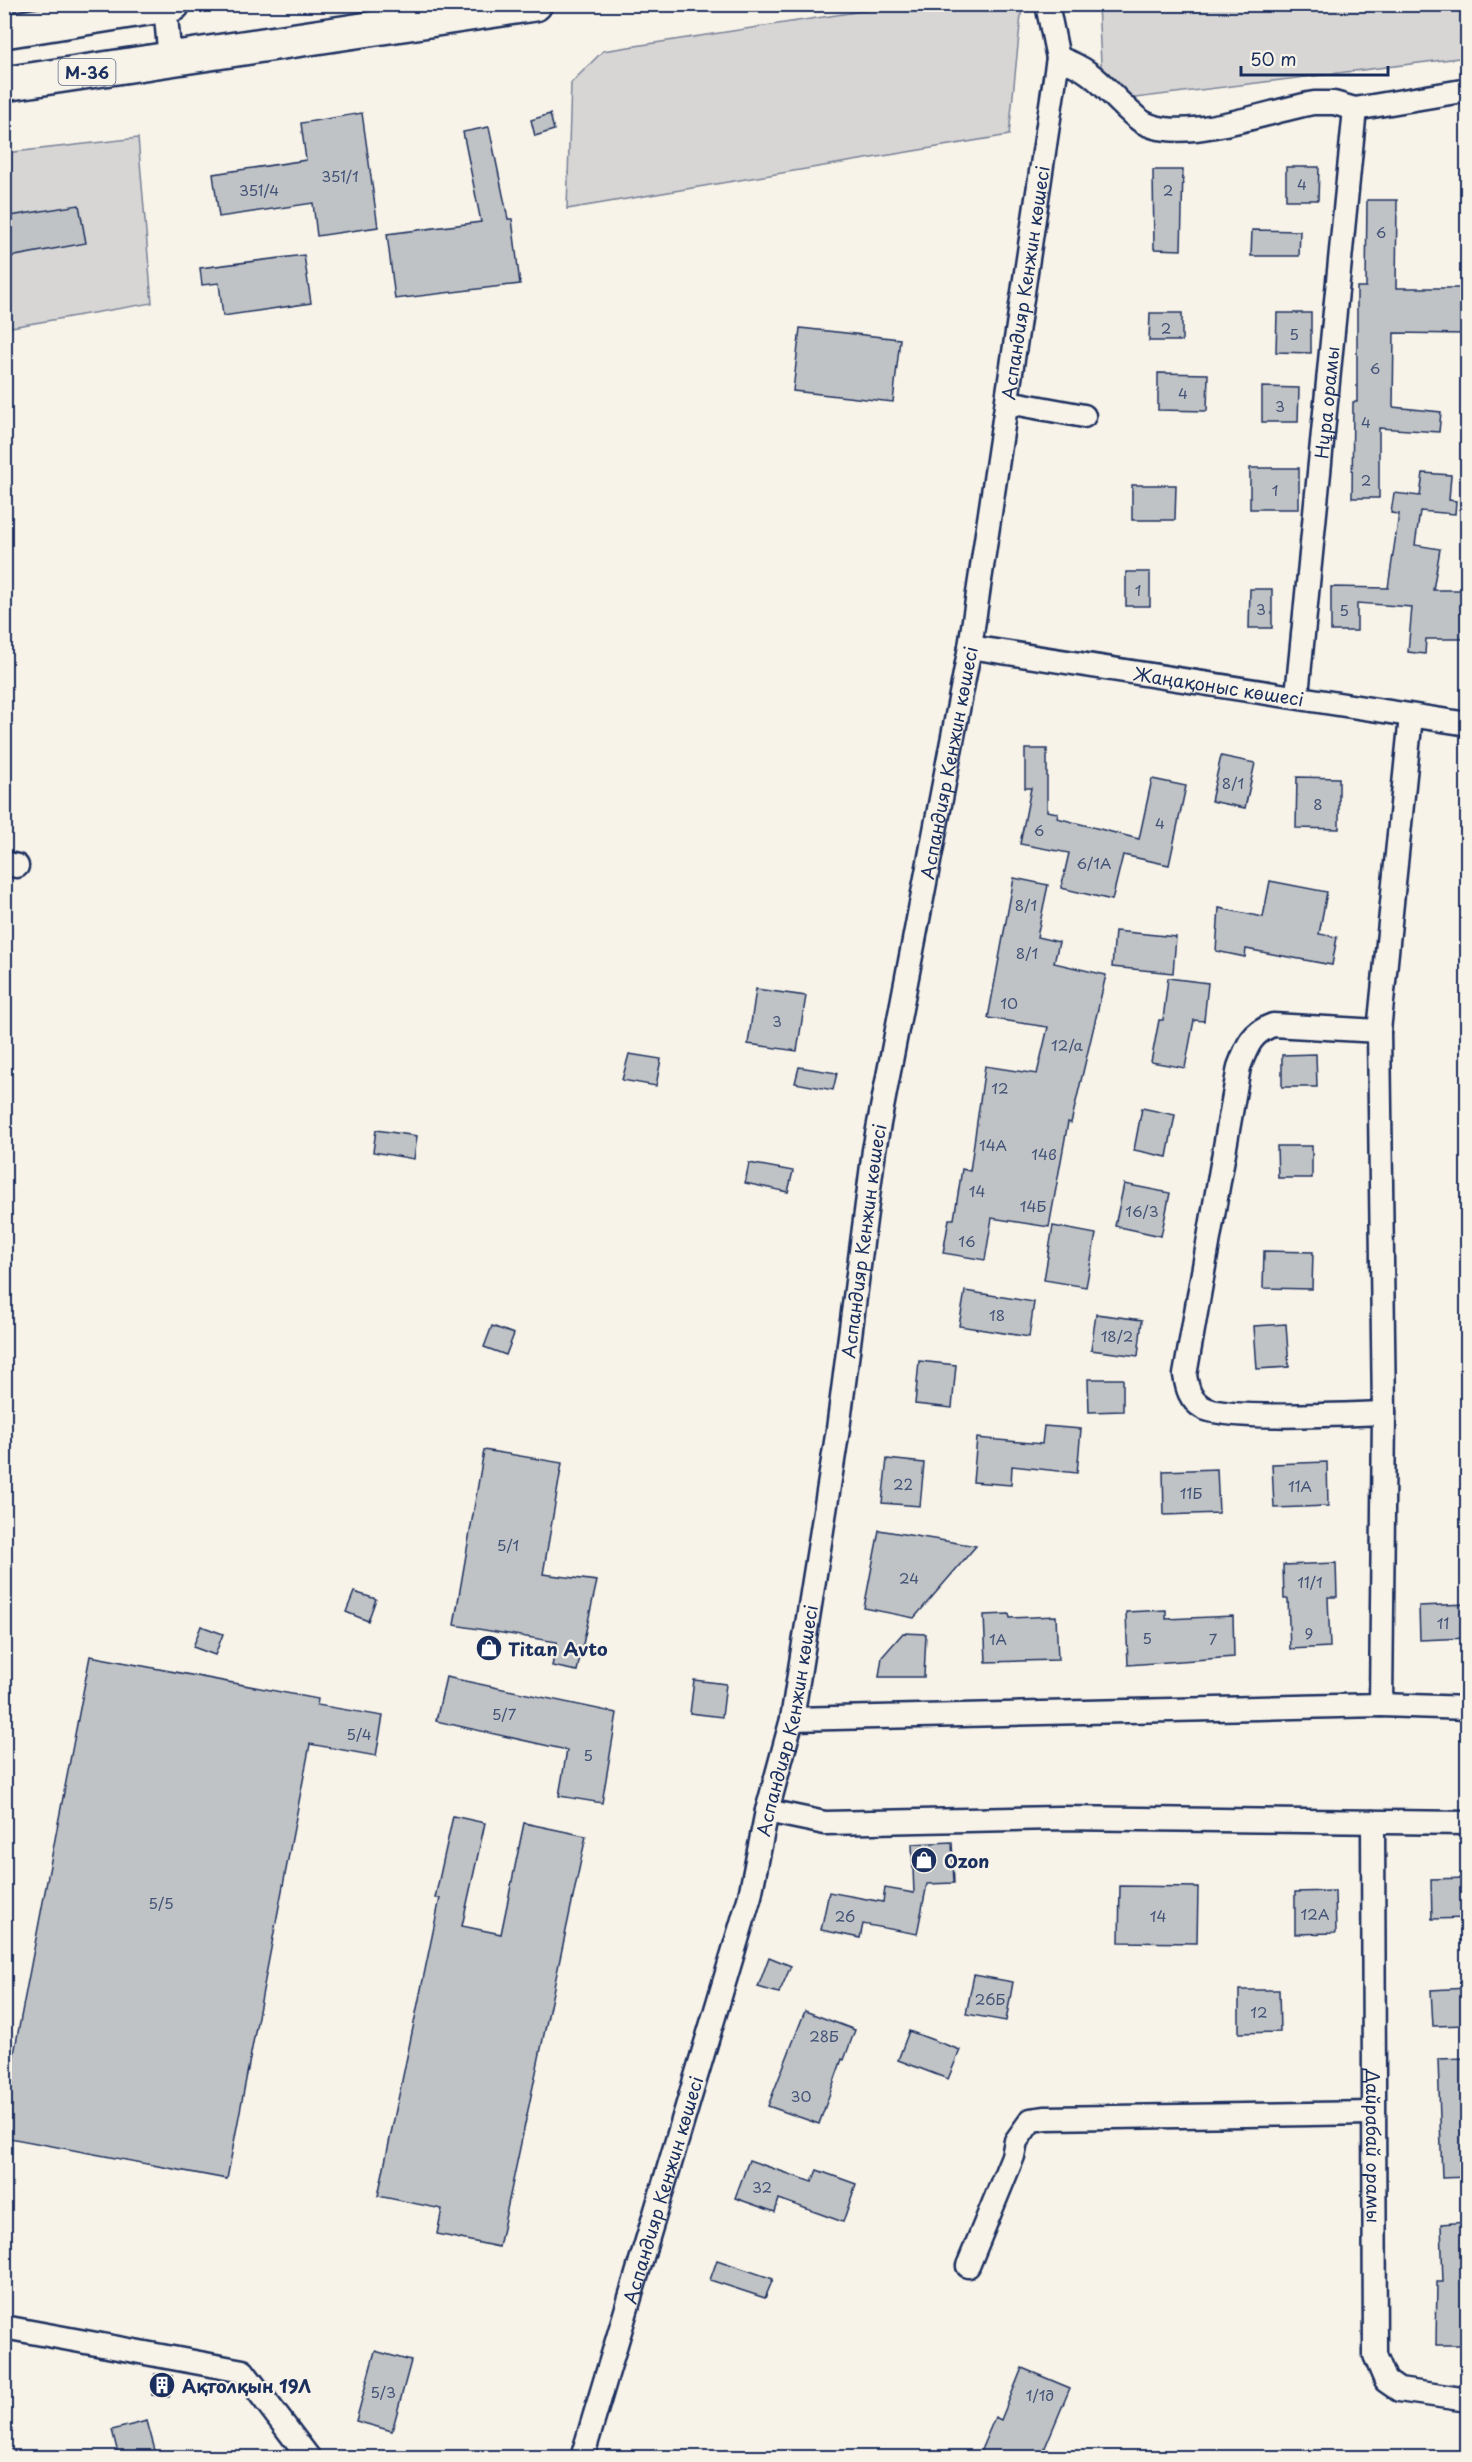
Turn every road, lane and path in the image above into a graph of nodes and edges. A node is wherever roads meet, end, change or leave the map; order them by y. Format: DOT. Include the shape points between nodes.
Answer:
graph roads {
  1 [pos="535,4"];
  2 [pos="1047,4"];
  3 [pos="169,5"];
  4 [pos="4,31"];
  5 [pos="1058,58"];
  6 [pos="170,60"];
  7 [pos="4,84"];
  8 [pos="1467,90"];
  9 [pos="1354,109"];
  10 [pos="1008,402"];
  11 [pos="1084,416"];
  12 [pos="970,646"];
  13 [pos="1298,695"];
  14 [pos="1411,716"];
  15 [pos="1467,724"];
  16 [pos="1379,1031"];
  17 [pos="1384,1413"];
  18 [pos="1381,1705"];
  19 [pos="1467,1708"];
  20 [pos="792,1719"];
  21 [pos="767,1811"];
  22 [pos="1373,1822"];
  23 [pos="1467,1823"];
  24 [pos="1373,2112"];
  25 [pos="968,2266"];
  26 [pos="4,2327"];
  27 [pos="1467,2400"];
  28 [pos="309,2457"];
  29 [pos="582,2457"];
  1 -- 6 [label="main road, M-36"];
  2 -- 5 [label="street, Аспандияр Кенжин көшесі"];
  3 -- 4 [label="main road"];
  3 -- 6 [label="street"];
  5 -- 9 [label="street" via="1091,72 1138,119 1165,130 1194,129 1314,103"];
  5 -- 10 [label="street, Аспандияр Кенжин көшесі"];
  6 -- 7 [label="main road, M-36"];
  8 -- 9 [label="street"];
  9 -- 13 [label="street, Нұра орамы"];
  10 -- 11 [label="street"];
  10 -- 12 [label="street, Аспандияр Кенжин көшесі"];
  12 -- 13 [label="street, Жаңақоныс көшесі"];
  12 -- 20 [label="street, Аспандияр Кенжин көшесі" via="874,1150 838,1430"];
  13 -- 14 [label="street, Жаңақоныс көшесі"];
  14 -- 15 [label="street, Жаңақоныс көшесі"];
  14 -- 16 [label="street"];
  16 -- 17 [label="street"];
  16 -- 17 [label="street" via="1273,1025 1250,1039 1239,1067 1185,1375 1193,1399 1212,1412 1322,1416"];
  17 -- 18 [label="street"];
  18 -- 19 [label="street"];
  18 -- 20 [label="street"];
  20 -- 21 [label="street, Аспандияр Кенжин көшесі"];
  21 -- 22 [label="street" via="825,1823 1059,1818"];
  21 -- 29 [label="street, Аспандияр Кенжин көшесі" via="750,1896"];
  22 -- 23 [label="street"];
  22 -- 24 [label="street, Дайрабай орамы"];
  24 -- 25 [label="street" via="1031,2120 1016,2140"];
  24 -- 27 [label="street, Дайрабай орамы" via="1378,2368 1386,2381 1399,2390"];
  26 -- 28 [label="street" via="243,2371"];
}
